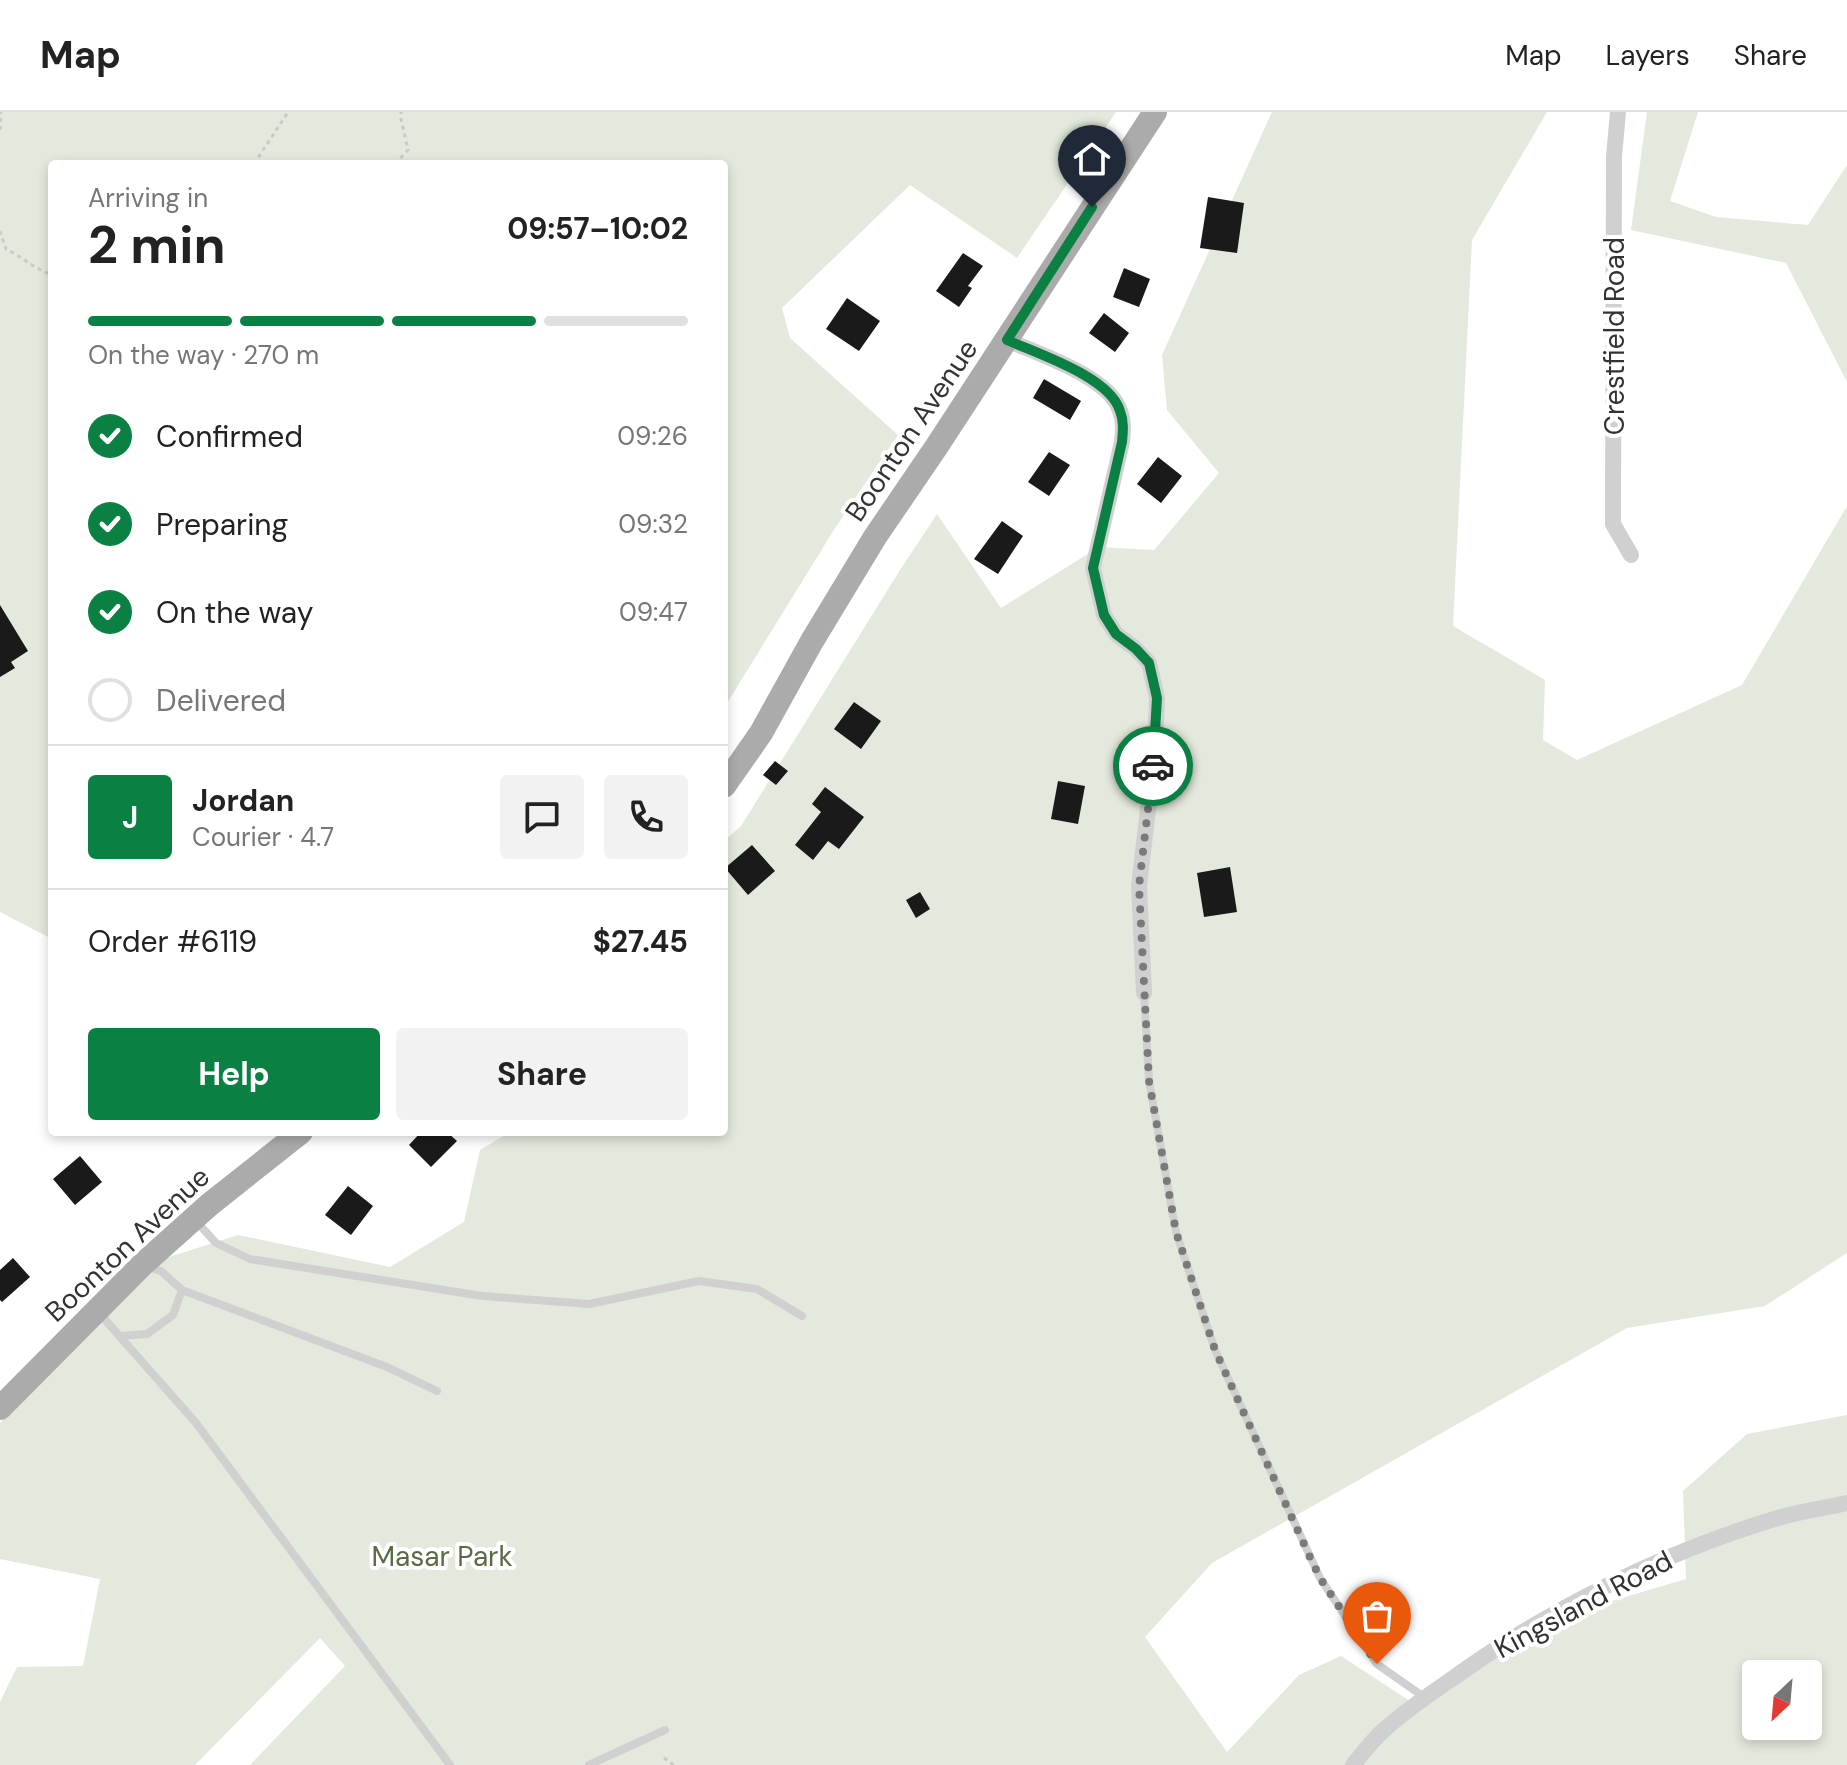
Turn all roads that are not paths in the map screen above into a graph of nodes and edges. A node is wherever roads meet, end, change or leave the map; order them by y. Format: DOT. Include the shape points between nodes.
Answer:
graph roads {
  1 [pos="1155,112"];
  2 [pos="1618,112"];
  3 [pos="1007,340"];
  4 [pos="1631,555"];
  5 [pos="728,780"];
  6 [pos="1144,993"];
  7 [pos="296,1136"];
  8 [pos="195,1219"];
  9 [pos="154,1262"];
  10 [pos="182,1290"];
  11 [pos="96,1309"];
  12 [pos="802,1316"];
  13 [pos="120,1336"];
  14 [pos="437,1391"];
  15 [pos="0,1408"];
  16 [pos="1847,1503"];
  17 [pos="1425,1698"];
  18 [pos="665,1730"];
  19 [pos="450,1765"];
  20 [pos="589,1765"];
  21 [pos="1353,1765"];
  1 -- 3 [label="main road, Boonton Avenue"];
  2 -- 4 [label="street, Crestfield Road" via="1613,524"];
  3 -- 5 [label="main road, Boonton Avenue" via="875,537"];
  3 -- 6 [label="street" via="1104,387 1120,408 1122,442 1093,568 1104,615 1116,634 1149,663 1157,698 1139,886"];
  6 -- 17 [label="lane" via="1149,1081 1176,1232 1215,1350 1320,1578 1377,1664"];
  7 -- 8 [label="main road, Boonton Avenue"];
  8 -- 9 [label="main road, Boonton Avenue"];
  8 -- 12 [label="lane" via="216,1243 266,1262 482,1296 589,1304 699,1281 757,1289"];
  9 -- 10 [label="lane"];
  9 -- 11 [label="main road, Boonton Avenue"];
  10 -- 13 [label="lane" via="173,1315 147,1334"];
  10 -- 14 [label="lane"];
  11 -- 13 [label="lane"];
  11 -- 15 [label="main road, Boonton Avenue"];
  13 -- 19 [label="lane" via="196,1423"];
  16 -- 17 [label="street, Kingsland Road" via="1783,1517 1658,1562 1499,1645"];
  17 -- 21 [label="street, Kingsland Road" via="1384,1729"];
  18 -- 20 [label="lane"];
}
